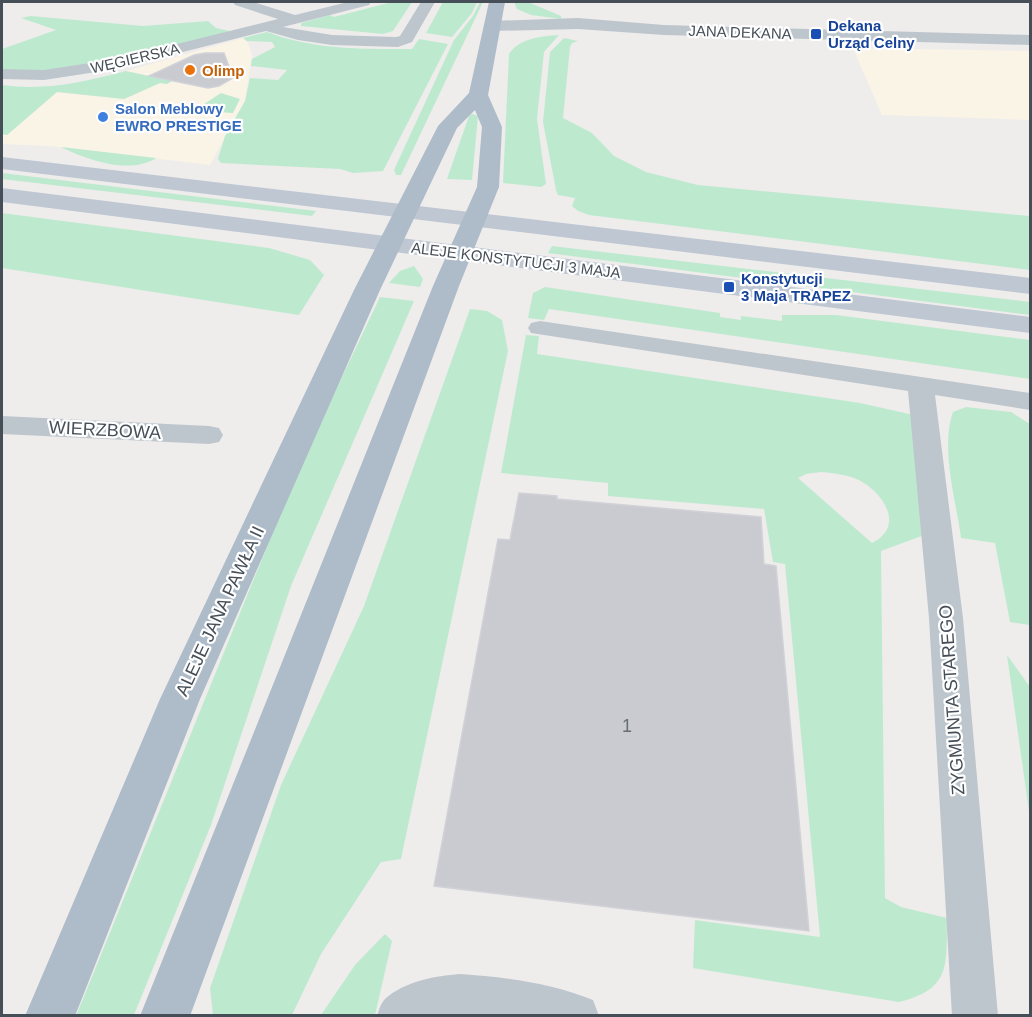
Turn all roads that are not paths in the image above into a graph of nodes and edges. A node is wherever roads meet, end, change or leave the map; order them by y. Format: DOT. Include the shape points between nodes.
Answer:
graph roads {
  1 [pos="240,2"];
  2 [pos="364,2"];
  3 [pos="428,2"];
  4 [pos="497,2"];
  5 [pos="293,19"];
  6 [pos="266,26"];
  7 [pos="492,26"];
  8 [pos="549,28"];
  9 [pos="1030,40"];
  10 [pos="486,55"];
  11 [pos="2,74"];
  12 [pos="478,95"];
  13 [pos="2,163"];
  14 [pos="2,195"];
  15 [pos="404,212"];
  16 [pos="475,220"];
  17 [pos="389,244"];
  18 [pos="460,252"];
  19 [pos="1030,286"];
  20 [pos="1030,326"];
  21 [pos="540,328"];
  22 [pos="921,385"];
  23 [pos="1030,401"];
  24 [pos="2,425"];
  25 [pos="209,435"];
  26 [pos="50,1016"];
  27 [pos="165,1016"];
  28 [pos="399,1016"];
  29 [pos="577,1016"];
  30 [pos="975,1016"];
  1 -- 5 [label="street"];
  2 -- 5 [label="street, WĘGIERSKA"];
  3 -- 6 [label="street" via="402,42 314,38"];
  4 -- 7 [label="main road"];
  4 -- 8 [label="street, JANA DEKANA"];
  5 -- 6 [label="street, WĘGIERSKA"];
  6 -- 11 [label="street, WĘGIERSKA" via="116,64 44,75"];
  7 -- 8 [label="street, JANA DEKANA"];
  7 -- 10 [label="main road"];
  8 -- 9 [label="street, JANA DEKANA" via="623,34 664,30"];
  8 -- 10 [label="street, JANA DEKANA"];
  10 -- 12 [label="main road"];
  12 -- 15 [label="main road, ALEJE JANA PAWŁA II" via="448,126"];
  12 -- 16 [label="main road" via="492,127 488,187"];
  13 -- 15 [label="main road, ALEJE KONSTYTUCJI 3 MAJA"];
  14 -- 17 [label="main road, ALEJE KONSTYTUCJI 3 MAJA"];
  15 -- 16 [label="main road, ALEJE KONSTYTUCJI 3 MAJA"];
  15 -- 17 [label="main road, ALEJE JANA PAWŁA II"];
  16 -- 18 [label="main road"];
  16 -- 19 [label="main road, ALEJE KONSTYTUCJI 3 MAJA"];
  17 -- 18 [label="main road, ALEJE KONSTYTUCJI 3 MAJA"];
  17 -- 26 [label="main road, ALEJE JANA PAWŁA II" via="180,699"];
  18 -- 20 [label="main road, ALEJE KONSTYTUCJI 3 MAJA"];
  18 -- 27 [label="main road"];
  21 -- 22 [label="street"];
  22 -- 23 [label="street"];
  22 -- 30 [label="street, ZYGMUNTA STAREGO" via="946,618"];
  24 -- 25 [label="street, WIERZBOWA"];
  28 -- 29 [label="street" via="435,999 473,995"];
}
